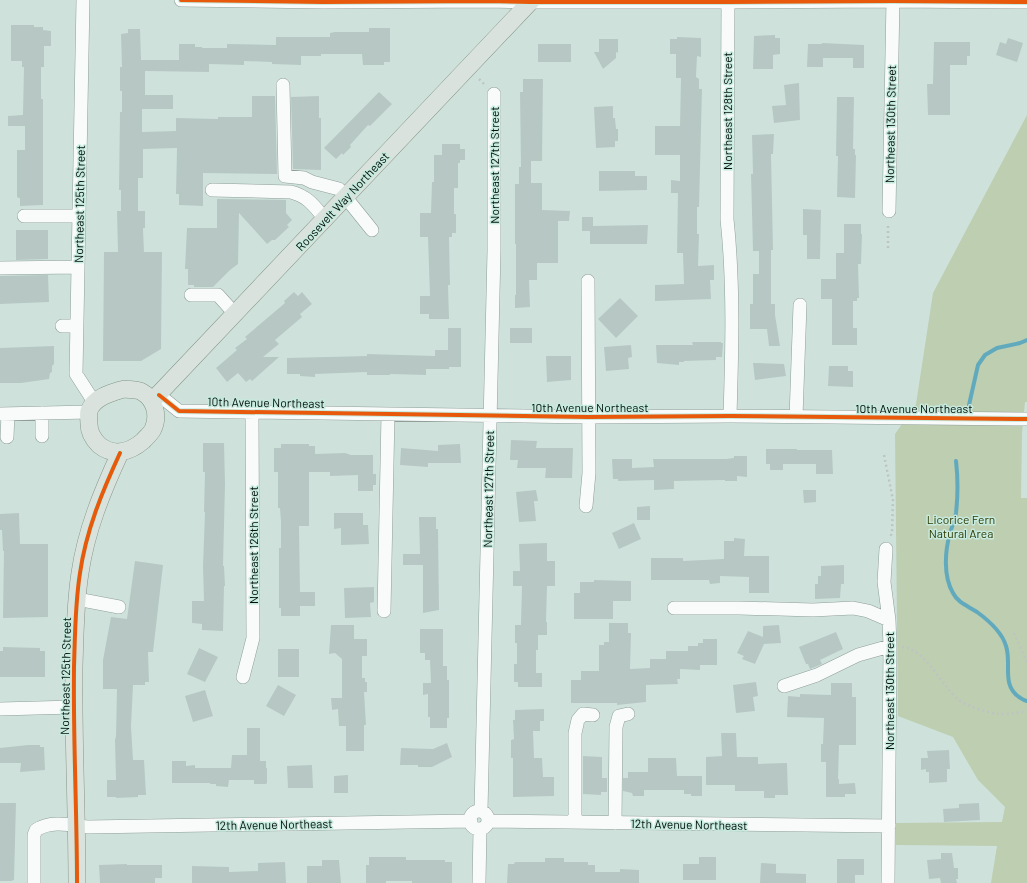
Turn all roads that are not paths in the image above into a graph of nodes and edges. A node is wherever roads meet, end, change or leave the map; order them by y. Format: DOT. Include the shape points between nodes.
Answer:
graph roads {
  1 [pos="83,0"];
  2 [pos="181,0"];
  3 [pos="488,0"];
  4 [pos="893,0"];
  5 [pos="323,1"];
  6 [pos="531,1"];
  7 [pos="728,2"];
  8 [pos="1027,2"];
  9 [pos="283,85"];
  10 [pos="494,94"];
  11 [pos="212,190"];
  12 [pos="346,197"];
  13 [pos="889,211"];
  14 [pos="24,216"];
  15 [pos="78,216"];
  16 [pos="325,219"];
  17 [pos="372,230"];
  18 [pos="78,267"];
  19 [pos="0,268"];
  20 [pos="588,281"];
  21 [pos="191,295"];
  22 [pos="800,305"];
  23 [pos="235,314"];
  24 [pos="62,326"];
  25 [pos="76,326"];
  26 [pos="156,398"];
  27 [pos="92,407"];
  28 [pos="42,413"];
  29 [pos="252,413"];
  30 [pos="4,414"];
  31 [pos="388,414"];
  32 [pos="490,416"];
  33 [pos="730,416"];
  34 [pos="588,417"];
  35 [pos="796,417"];
  36 [pos="1027,419"];
  37 [pos="42,436"];
  38 [pos="8,437"];
  39 [pos="120,453"];
  40 [pos="586,506"];
  41 [pos="886,549"];
  42 [pos="77,599"];
  43 [pos="119,607"];
  44 [pos="674,608"];
  45 [pos="384,611"];
  46 [pos="889,620"];
  47 [pos="890,646"];
  48 [pos="244,677"];
  49 [pos="784,686"];
  50 [pos="74,707"];
  51 [pos="0,709"];
  52 [pos="628,714"];
  53 [pos="593,715"];
  54 [pos="480,821"];
  55 [pos="575,822"];
  56 [pos="615,823"];
  57 [pos="77,826"];
  58 [pos="889,826"];
  59 [pos="34,883"];
  60 [pos="77,883"];
  61 [pos="479,883"];
  62 [pos="888,883"];
  1 -- 15 [label="street, Northeast 125th Street"];
  2 -- 5 [label="street"];
  3 -- 5 [label="street"];
  3 -- 6 [label="street"];
  4 -- 7 [label="street"];
  4 -- 8 [label="street"];
  4 -- 13 [label="street, Northeast 130th Street"];
  6 -- 7 [label="street"];
  6 -- 12 [label="main road, Roosevelt Way Northeast"];
  7 -- 33 [label="street, Northeast 128th Street" via="726,219 730,244 732,299"];
  9 -- 12 [label="street" via="285,176 304,178 335,188"];
  10 -- 32 [label="street, Northeast 127th Street"];
  11 -- 16 [label="street" via="300,194"];
  12 -- 16 [label="main road, Roosevelt Way Northeast"];
  12 -- 17 [label="street"];
  14 -- 15 [label="street"];
  15 -- 18 [label="street, Northeast 125th Street"];
  16 -- 23 [label="main road, Roosevelt Way Northeast"];
  18 -- 19 [label="street"];
  18 -- 25 [label="street, Northeast 125th Street"];
  20 -- 34 [label="street"];
  21 -- 23 [label="street" via="218,295"];
  22 -- 35 [label="street"];
  23 -- 26 [label="main road, Roosevelt Way Northeast"];
  24 -- 25 [label="street"];
  25 -- 27 [label="street, Northeast 125th Street" via="76,374"];
  26 -- 27 [label="main road" via="140,391 124,389 105,396"];
  26 -- 29 [label="street, 10th Avenue Northeast" via="179,411"];
  26 -- 39 [label="main road" via="152,429 139,444"];
  27 -- 28 [label="street"];
  27 -- 39 [label="main road" via="89,431 98,444 108,451"];
  28 -- 30 [label="street"];
  28 -- 37 [label="street"];
  29 -- 31 [label="street, 10th Avenue Northeast"];
  29 -- 48 [label="street, Northeast 126th Street" via="253,638"];
  30 -- 38 [label="street"];
  31 -- 32 [label="street, 10th Avenue Northeast"];
  31 -- 45 [label="street"];
  32 -- 34 [label="street, 10th Avenue Northeast"];
  32 -- 54 [label="street, Northeast 127th Street"];
  33 -- 34 [label="street, 10th Avenue Northeast"];
  33 -- 35 [label="street, 10th Avenue Northeast"];
  34 -- 40 [label="street" via="589,473"];
  35 -- 36 [label="street, 10th Avenue Northeast"];
  39 -- 42 [label="main road, Northeast 125th Street" via="91,522"];
  41 -- 46 [label="street" via="884,582"];
  42 -- 43 [label="street"];
  42 -- 50 [label="main road, Northeast 125th Street"];
  44 -- 46 [label="street, Northeast 130th Street" via="853,608"];
  46 -- 47 [label="street, Northeast 130th Street"];
  47 -- 49 [label="street" via="858,655 817,675"];
  47 -- 58 [label="street, Northeast 130th Street"];
  50 -- 51 [label="street"];
  50 -- 57 [label="main road, Northeast 125th Street"];
  52 -- 56 [label="street" via="619,716 616,727"];
  53 -- 55 [label="street" via="583,714 578,720"];
  54 -- 55 [label="street, 12th Avenue Northeast"];
  54 -- 57 [label="street, 12th Avenue Northeast" via="88,828"];
  54 -- 61 [label="street, Northeast 127th Street"];
  55 -- 56 [label="street, 12th Avenue Northeast"];
  56 -- 58 [label="street, 12th Avenue Northeast"];
  57 -- 59 [label="street, 12th Avenue Northeast" via="49,824 36,830"];
  57 -- 60 [label="main road, Northeast 125th Street"];
  58 -- 62 [label="street, Northeast 130th Street"];
}
